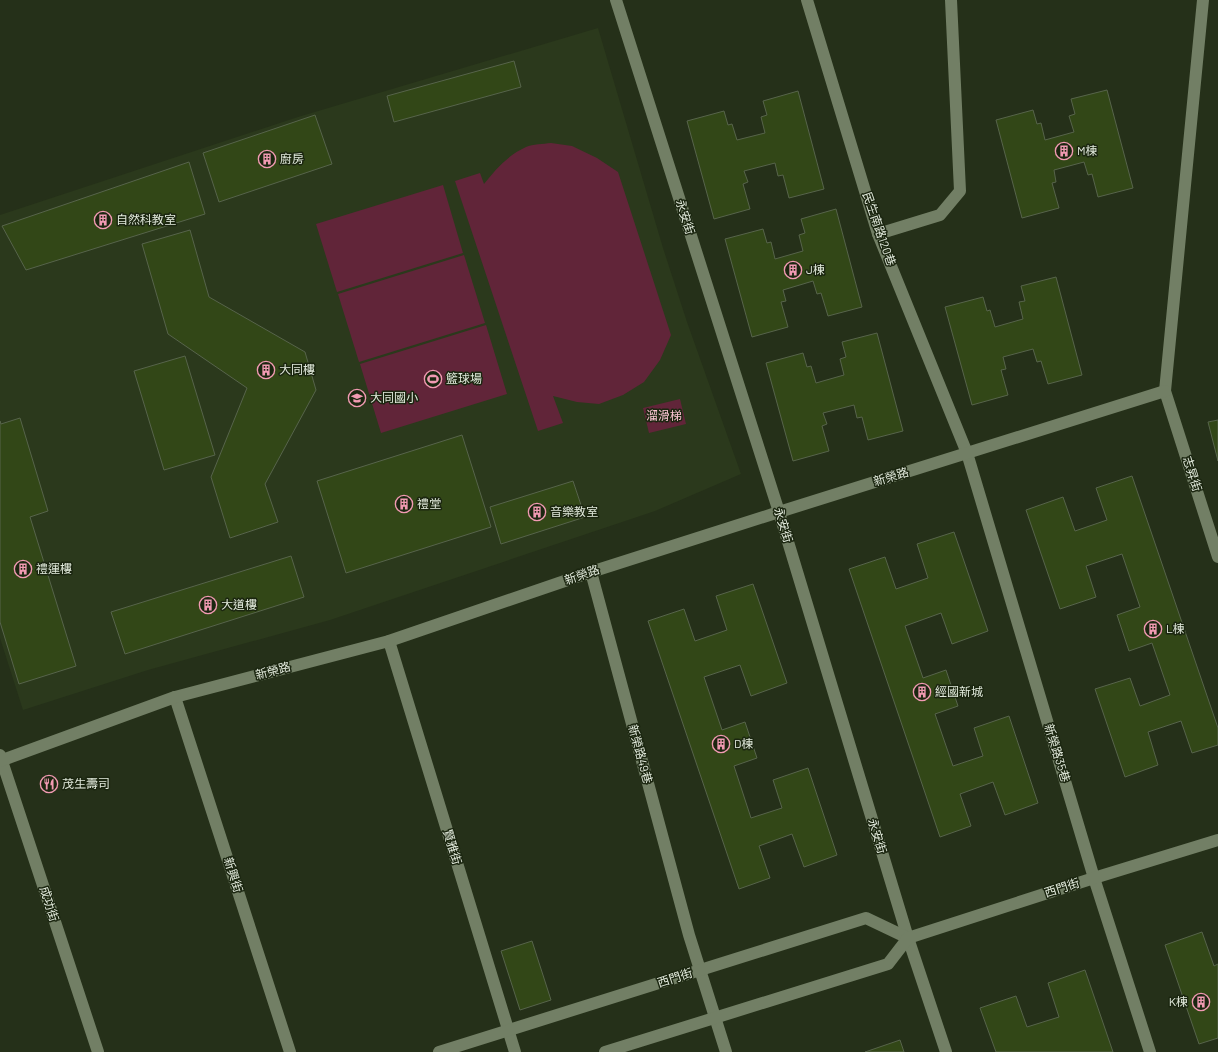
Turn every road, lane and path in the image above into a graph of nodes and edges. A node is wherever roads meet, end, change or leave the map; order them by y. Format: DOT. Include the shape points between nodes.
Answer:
graph roads {
  1 [pos="616,0"];
  2 [pos="807,0"];
  3 [pos="951,0"];
  4 [pos="1203,0"];
  5 [pos="878,234"];
  6 [pos="1165,391"];
  7 [pos="967,453"];
  8 [pos="779,512"];
  9 [pos="1218,557"];
  10 [pos="591,572"];
  11 [pos="389,641"];
  12 [pos="175,697"];
  13 [pos="1,759"];
  14 [pos="1218,840"];
  15 [pos="1094,878"];
  16 [pos="908,938"];
  17 [pos="700,970"];
  18 [pos="715,1018"];
  19 [pos="508,1030"];
  20 [pos="724,1046"];
  21 [pos="98,1052"];
  22 [pos="290,1052"];
  23 [pos="440,1052"];
  24 [pos="515,1052"];
  25 [pos="605,1052"];
  26 [pos="946,1052"];
  27 [pos="1150,1052"];
  1 -- 8 [label="street, 永安街"];
  2 -- 5 [label="street, 民生南路120巷"];
  3 -- 5 [label="street" via="960,191 940,214"];
  4 -- 6 [label="street"];
  5 -- 7 [label="street, 民生南路120巷"];
  6 -- 7 [label="street, 新榮路"];
  6 -- 9 [label="street, 志昇街"];
  7 -- 8 [label="street, 新榮路"];
  7 -- 15 [label="street, 新榮路35巷"];
  8 -- 10 [label="street, 新榮路"];
  8 -- 16 [label="street, 永安街"];
  10 -- 11 [label="street, 新榮路"];
  10 -- 17 [label="street, 新榮路49巷"];
  11 -- 12 [label="street, 新榮路"];
  11 -- 19 [label="street, 賢雅街"];
  12 -- 13 [label="street, 新榮路"];
  12 -- 22 [label="street, 新興街"];
  13 -- 21 [label="street, 成功街"];
  14 -- 15 [label="street, 西門街"];
  15 -- 16 [label="street, 西門街"];
  15 -- 27 [label="street, 新榮路35巷"];
  16 -- 17 [label="street, 西門街" via="866,918"];
  16 -- 18 [label="street" via="888,964"];
  16 -- 26 [label="street, 永安街"];
  17 -- 18 [label="street, 新榮路49巷"];
  17 -- 19 [label="street, 西門街"];
  18 -- 20 [label="street, 新榮路49巷"];
  18 -- 25 [label="street"];
  19 -- 23 [label="street, 西門街"];
  19 -- 24 [label="street, 賢雅街"];
}
